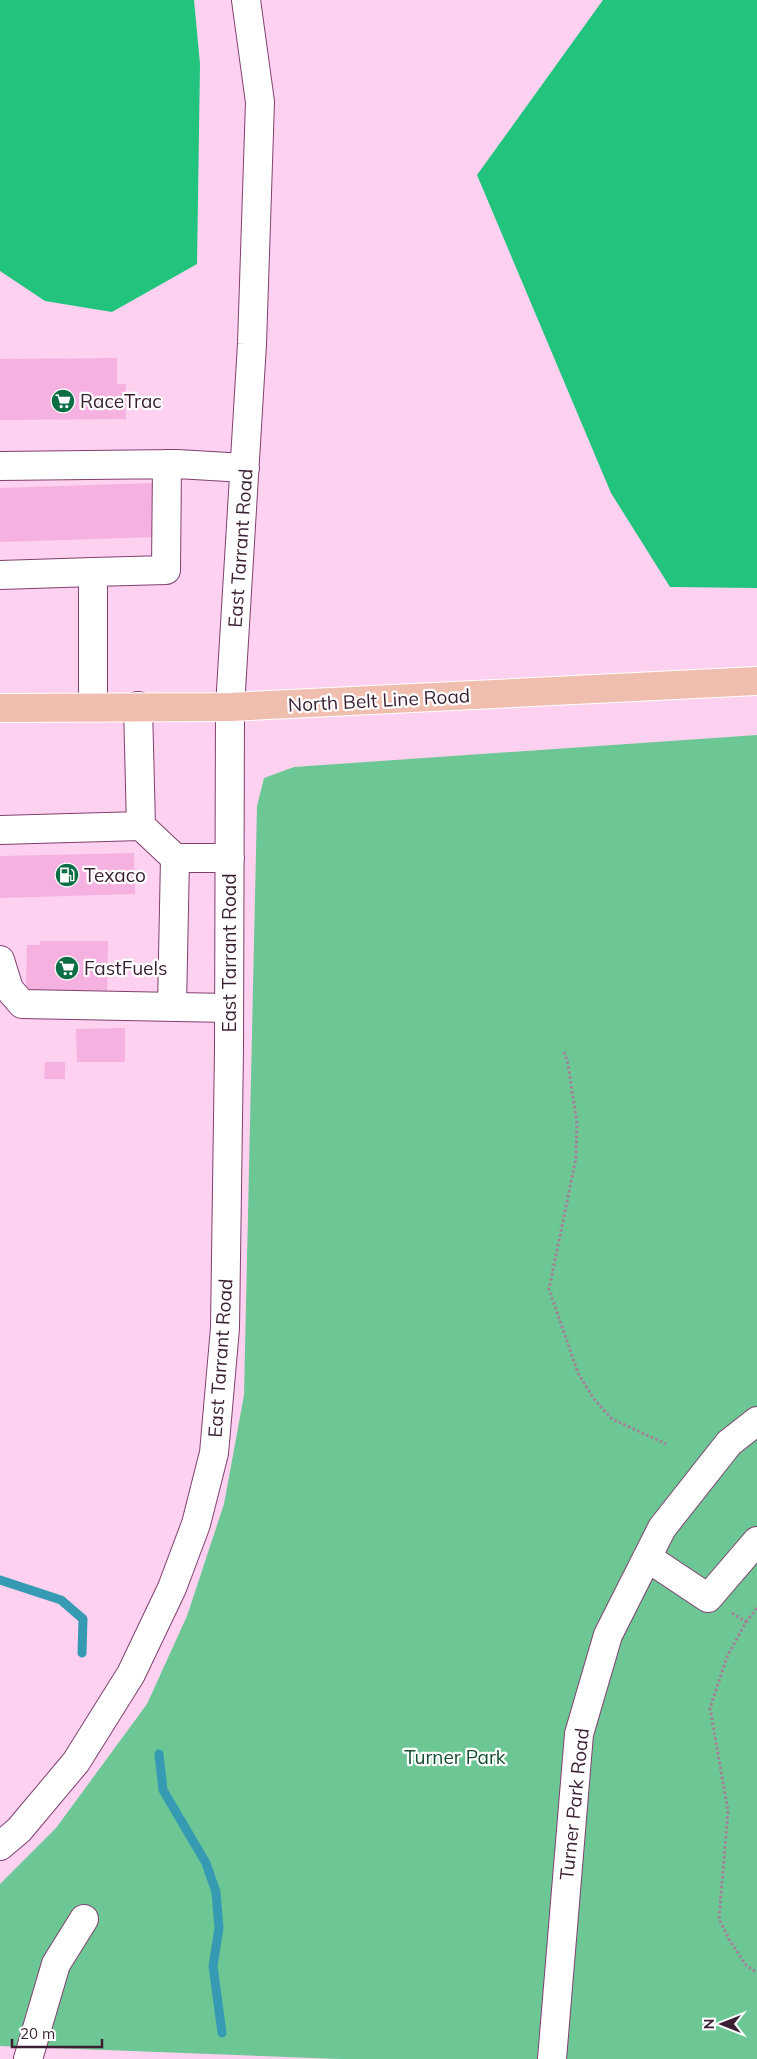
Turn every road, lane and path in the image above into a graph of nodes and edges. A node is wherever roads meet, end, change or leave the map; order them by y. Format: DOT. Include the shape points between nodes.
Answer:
graph roads {
  1 [pos="246,0"];
  2 [pos="167,464"];
  3 [pos="0,466"];
  4 [pos="245,468"];
  5 [pos="93,572"];
  6 [pos="0,575"];
  7 [pos="757,681"];
  8 [pos="138,706"];
  9 [pos="93,707"];
  10 [pos="230,707"];
  11 [pos="0,708"];
  12 [pos="141,826"];
  13 [pos="0,830"];
  14 [pos="174,858"];
  15 [pos="230,858"];
  16 [pos="0,960"];
  17 [pos="172,1007"];
  18 [pos="229,1008"];
  19 [pos="564,1052"];
  20 [pos="752,1433"];
  21 [pos="666,1444"];
  22 [pos="757,1541"];
  23 [pos="648,1558"];
  24 [pos="708,1598"];
  25 [pos="757,1608"];
  26 [pos="746,1622"];
  27 [pos="0,1846"];
  28 [pos="84,1919"];
  29 [pos="757,1973"];
  30 [pos="28,2059"];
  31 [pos="552,2059"];
  1 -- 4 [label="street, East Tarrant Road" via="260,102"];
  2 -- 3 [label="street"];
  2 -- 4 [label="street"];
  2 -- 5 [label="street" via="166,570"];
  4 -- 10 [label="street, East Tarrant Road"];
  5 -- 6 [label="street"];
  5 -- 9 [label="street"];
  7 -- 10 [label="main road, North Belt Line Road"];
  8 -- 9 [label="main road, North Belt Line Road"];
  8 -- 10 [label="main road, North Belt Line Road"];
  8 -- 12 [label="street"];
  9 -- 11 [label="main road, North Belt Line Road"];
  10 -- 15 [label="street, East Tarrant Road"];
  12 -- 13 [label="street"];
  12 -- 14 [label="street"];
  14 -- 15 [label="street"];
  14 -- 17 [label="street"];
  15 -- 18 [label="street, East Tarrant Road"];
  16 -- 17 [label="street" via="9,989 22,1004"];
  17 -- 18 [label="street"];
  18 -- 27 [label="street, East Tarrant Road" via="225,1328 214,1452 196,1524 172,1588 131,1674 76,1762 19,1830"];
  19 -- 21 [label="path" via="577,1124 576,1158 549,1288 578,1373 594,1399 612,1419"];
  20 -- 23 [label="street, Turner Park Road" via="729,1443 662,1528"];
  22 -- 24 [label="street"];
  23 -- 24 [label="street"];
  23 -- 31 [label="street, Turner Park Road" via="608,1635 579,1734"];
  24 -- 26 [label="path"];
  25 -- 26 [label="path"];
  26 -- 29 [label="path" via="727,1657 710,1708 728,1811 719,1919 746,1965"];
  28 -- 30 [label="street" via="56,1964"];
}
